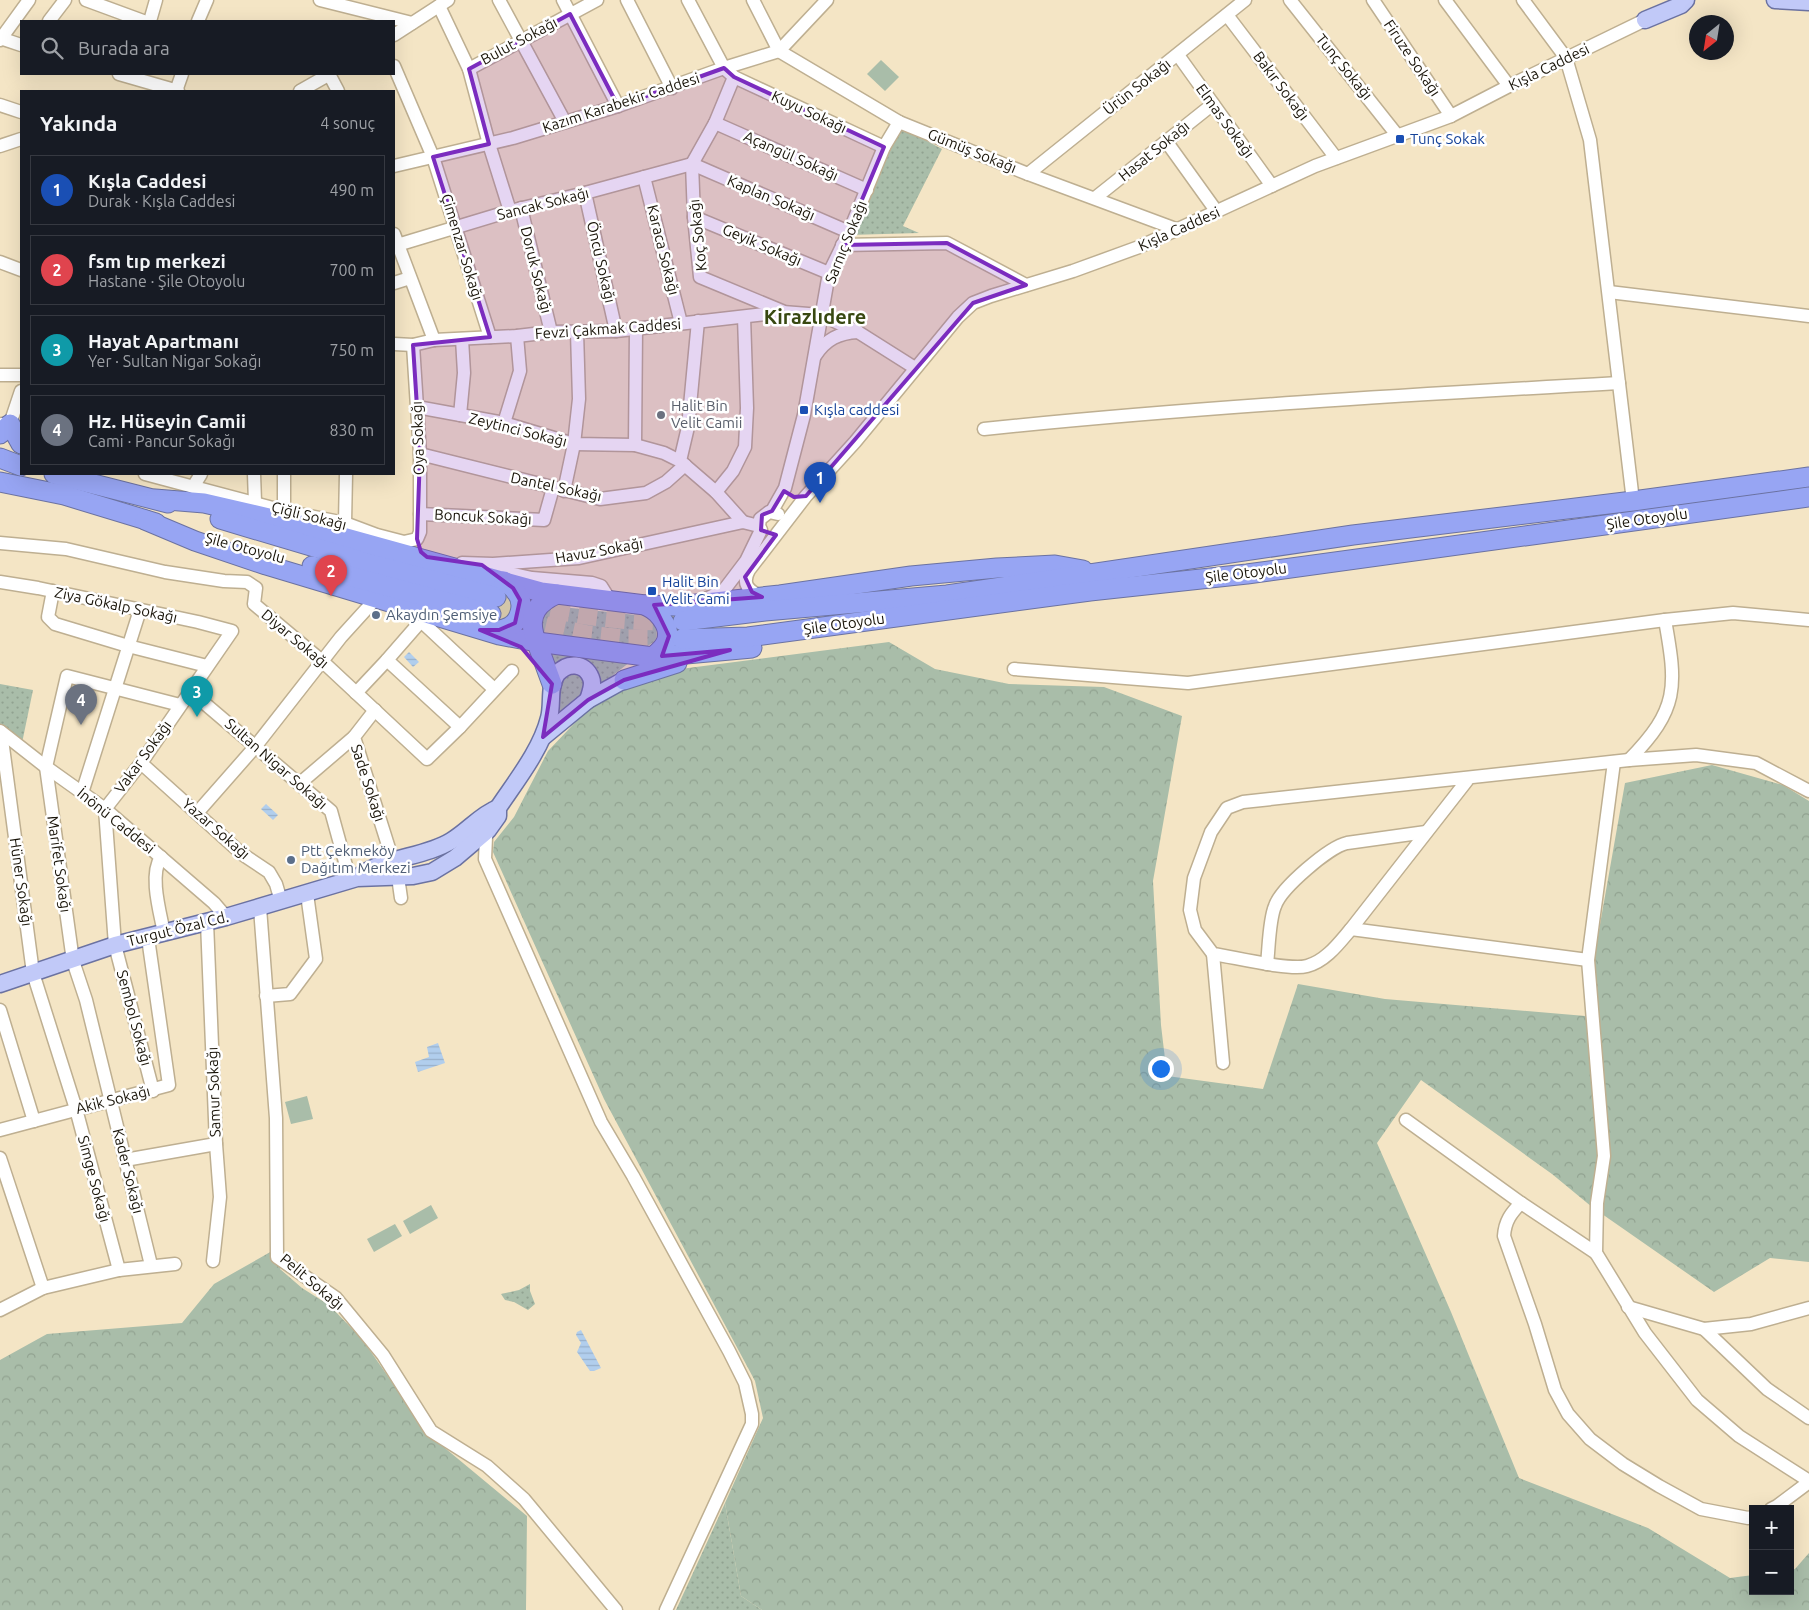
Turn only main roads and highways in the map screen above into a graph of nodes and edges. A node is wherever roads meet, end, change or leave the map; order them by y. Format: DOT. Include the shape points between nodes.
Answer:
graph roads {
  1 [pos="1774,0"];
  2 [pos="1679,1"];
  3 [pos="1809,2"];
  4 [pos="1645,20"];
  5 [pos="0,458"];
  6 [pos="0,464"];
  7 [pos="20,466"];
  8 [pos="20,466"];
  9 [pos="68,476"];
  10 [pos="1809,477"];
  11 [pos="0,482"];
  12 [pos="0,495"];
  13 [pos="64,495"];
  14 [pos="1809,498"];
  15 [pos="145,520"];
  16 [pos="1100,573"];
  17 [pos="1090,591"];
  18 [pos="557,594"];
  19 [pos="497,597"];
  20 [pos="646,605"];
  21 [pos="480,630"];
  22 [pos="499,635"];
  23 [pos="537,642"];
  24 [pos="730,650"];
  25 [pos="653,657"];
  26 [pos="624,680"];
  27 [pos="552,684"];
  28 [pos="588,700"];
  29 [pos="543,737"];
  30 [pos="498,808"];
  31 [pos="396,869"];
  32 [pos="0,984"];
  1 -- 3 [label="main road"];
  2 -- 4 [label="main road, Kışla Caddesi"];
  5 -- 7 [label="highway"];
  6 -- 8 [label="highway"];
  9 -- 19 [label="highway, Şile Otoyolu"];
  10 -- 16 [label="highway, Şile Otoyolu" via="1353,535"];
  11 -- 13 [label="highway, Şile Otoyolu"];
  12 -- 13 [label="highway"];
  13 -- 15 [label="highway, Şile Otoyolu"];
  14 -- 17 [label="highway, Şile Otoyolu" via="1247,574"];
  15 -- 19 [label="highway, Şile Otoyolu" via="436,600"];
  15 -- 21 [label="highway" via="266,565"];
  16 -- 17 [label="highway, Şile Otoyolu" via="947,595 765,611 683,630 748,637"];
  16 -- 20 [label="highway" via="1055,565 997,568 677,606"];
  17 -- 24 [label="highway" via="958,621"];
  18 -- 19 [label="highway" via="541,592"];
  18 -- 20 [label="highway"];
  18 -- 23 [label="highway" via="534,611 532,628"];
  19 -- 21 [label="highway" via="518,595 521,605 518,618 506,629"];
  20 -- 25 [label="highway" via="660,615 668,630 666,644"];
  21 -- 22 [label="highway"];
  22 -- 23 [label="highway"];
  22 -- 27 [label="highway" via="521,647"];
  23 -- 25 [label="highway"];
  23 -- 27 [label="highway"];
  24 -- 25 [label="highway"];
  24 -- 26 [label="highway" via="671,664"];
  25 -- 26 [label="highway"];
  26 -- 28 [label="main road"];
  27 -- 28 [label="main road" via="561,670 569,665 578,665 591,678"];
  27 -- 29 [label="main road" via="550,717"];
  28 -- 29 [label="main road"];
  29 -- 30 [label="main road, Turgut Özal Cd."];
  30 -- 31 [label="main road, Turgut Özal Cd." via="450,842"];
  30 -- 31 [label="main road, Turgut Özal Cd." via="498,816 488,830 455,858 432,872 424,875"];
  31 -- 32 [label="main road, Turgut Özal Cd." via="364,872 354,879 306,894 226,918 114,945"];
}
